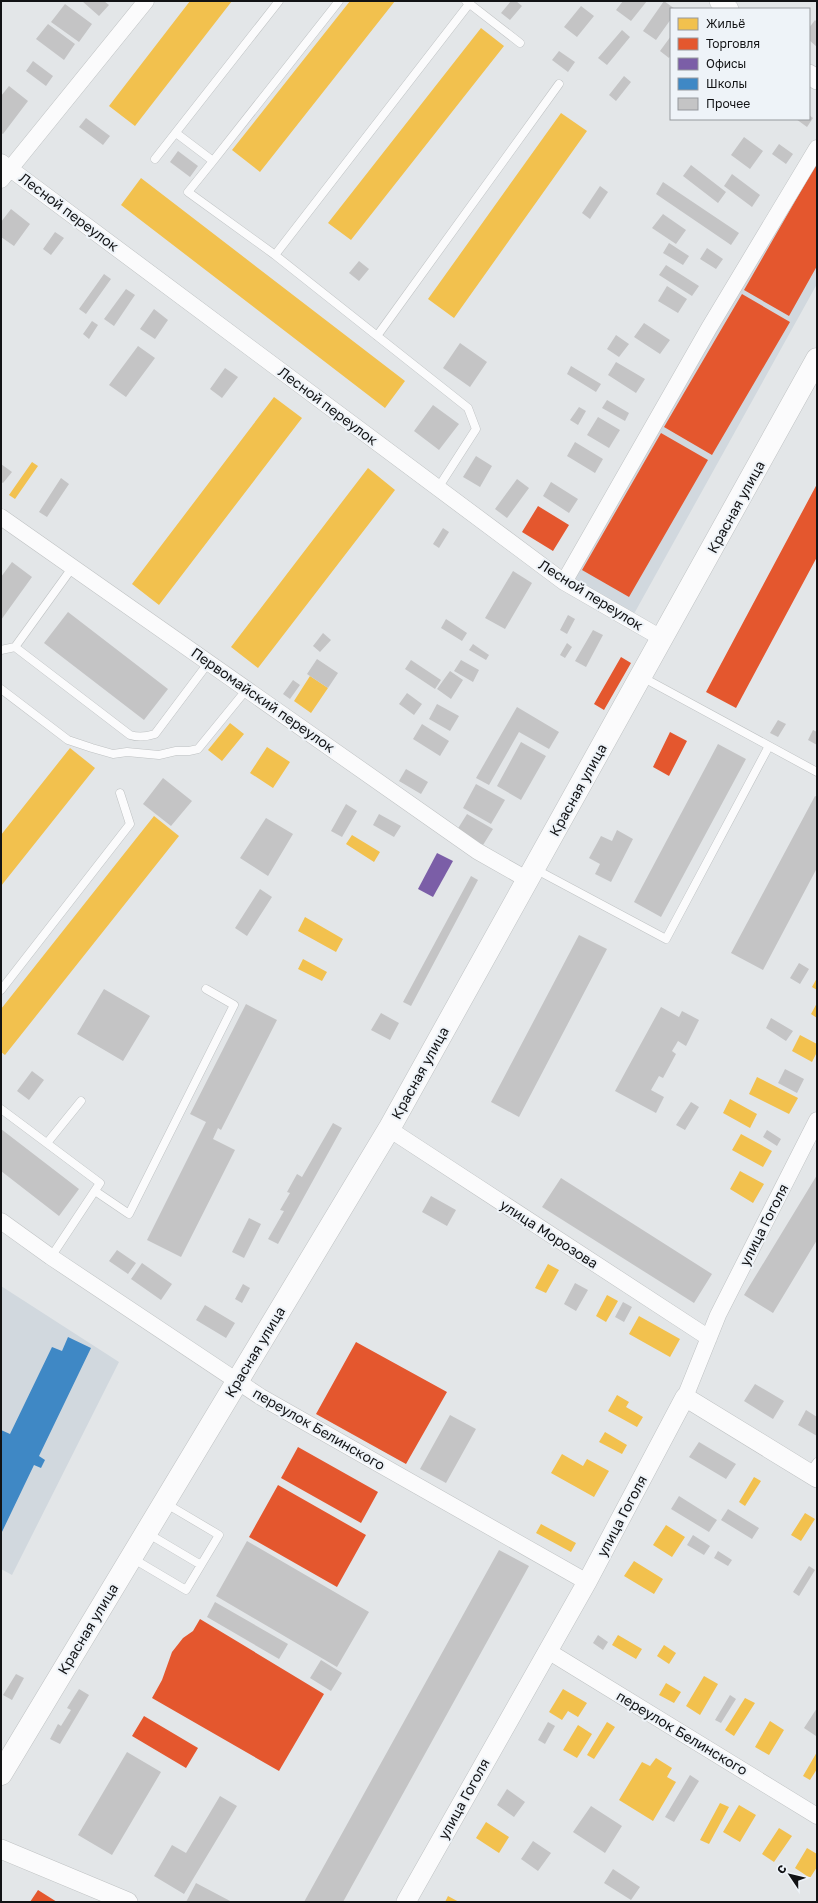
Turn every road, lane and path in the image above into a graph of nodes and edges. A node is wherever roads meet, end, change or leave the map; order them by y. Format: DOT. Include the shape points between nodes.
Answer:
graph roads {
  1 [pos="146,1"];
  2 [pos="279,1"];
  3 [pos="339,1"];
  4 [pos="719,1"];
  5 [pos="468,2"];
  6 [pos="728,8"];
  7 [pos="520,43"];
  8 [pos="559,84"];
  9 [pos="176,133"];
  10 [pos="817,148"];
  11 [pos="155,159"];
  12 [pos="213,162"];
  13 [pos="4,170"];
  14 [pos="275,254"];
  15 [pos="378,336"];
  16 [pos="817,359"];
  17 [pos="438,488"];
  18 [pos="1,517"];
  19 [pos="72,568"];
  20 [pos="564,582"];
  21 [pos="663,639"];
  22 [pos="14,647"];
  23 [pos="1,650"];
  24 [pos="209,662"];
  25 [pos="642,677"];
  26 [pos="1,688"];
  27 [pos="247,689"];
  28 [pos="769,746"];
  29 [pos="817,772"];
  30 [pos="120,793"];
  31 [pos="531,874"];
  32 [pos="206,989"];
  33 [pos="1,990"];
  34 [pos="81,1101"];
  35 [pos="1,1109"];
  36 [pos="817,1120"];
  37 [pos="389,1129"];
  38 [pos="47,1144"];
  39 [pos="95,1191"];
  40 [pos="1,1221"];
  41 [pos="51,1257"];
  42 [pos="709,1338"];
  43 [pos="236,1382"];
  44 [pos="685,1397"];
  45 [pos="814,1471"];
  46 [pos="164,1502"];
  47 [pos="146,1532"];
  48 [pos="131,1557"];
  49 [pos="201,1565"];
  50 [pos="587,1582"];
  51 [pos="548,1651"];
  52 [pos="1,1774"];
  53 [pos="817,1816"];
  54 [pos="1,1849"];
  55 [pos="128,1902"];
  56 [pos="406,1902"];
  1 -- 13 [label="street"];
  2 -- 9 [label="lane"];
  3 -- 12 [label="lane"];
  4 -- 6 [label="street"];
  5 -- 7 [label="lane"];
  5 -- 14 [label="lane"];
  8 -- 15 [label="lane"];
  9 -- 11 [label="lane"];
  9 -- 12 [label="lane"];
  10 -- 20 [label="street" via="709,328"];
  12 -- 14 [label="lane" via="188,192"];
  13 -- 17 [label="street, Лесной переулок"];
  14 -- 15 [label="lane"];
  15 -- 17 [label="lane" via="468,408 476,429"];
  16 -- 21 [label="main road, Красная улица"];
  17 -- 20 [label="street, Лесной переулок"];
  18 -- 19 [label="street, Первомайский переулок"];
  19 -- 22 [label="lane"];
  19 -- 24 [label="street, Первомайский переулок"];
  20 -- 21 [label="street, Лесной переулок"];
  21 -- 25 [label="main road, Красная улица"];
  22 -- 23 [label="lane"];
  22 -- 24 [label="lane" via="130,735 139,737 154,734"];
  24 -- 27 [label="street, Первомайский переулок"];
  25 -- 28 [label="lane"];
  25 -- 31 [label="main road, Красная улица"];
  26 -- 27 [label="lane" via="68,740 113,754 127,752 159,755 198,749"];
  27 -- 31 [label="street, Первомайский переулок" via="477,851"];
  28 -- 29 [label="lane"];
  28 -- 31 [label="lane" via="666,939"];
  30 -- 33 [label="lane" via="130,824"];
  31 -- 37 [label="main road, Красная улица"];
  32 -- 39 [label="lane" via="234,1005 129,1214"];
  34 -- 38 [label="lane"];
  35 -- 38 [label="lane"];
  36 -- 42 [label="street, улица Гоголя" via="718,1315"];
  37 -- 42 [label="street, улица Морозова"];
  37 -- 43 [label="main road, Красная улица"];
  38 -- 39 [label="lane" via="100,1183"];
  39 -- 41 [label="lane"];
  40 -- 41 [label="street, переулок Белинского"];
  41 -- 43 [label="street, переулок Белинского"];
  42 -- 44 [label="street, улица Гоголя"];
  43 -- 46 [label="main road, Красная улица"];
  43 -- 50 [label="street, переулок Белинского"];
  44 -- 45 [label="street"];
  44 -- 50 [label="street, улица Гоголя"];
  46 -- 47 [label="main road, Красная улица"];
  46 -- 49 [label="lane" via="219,1535"];
  47 -- 48 [label="main road, Красная улица"];
  47 -- 49 [label="lane"];
  48 -- 49 [label="lane" via="186,1590"];
  48 -- 52 [label="main road, Красная улица"];
  50 -- 51 [label="street, улица Гоголя"];
  51 -- 53 [label="street, переулок Белинского"];
  51 -- 56 [label="street, улица Гоголя"];
  54 -- 55 [label="street"];
}
